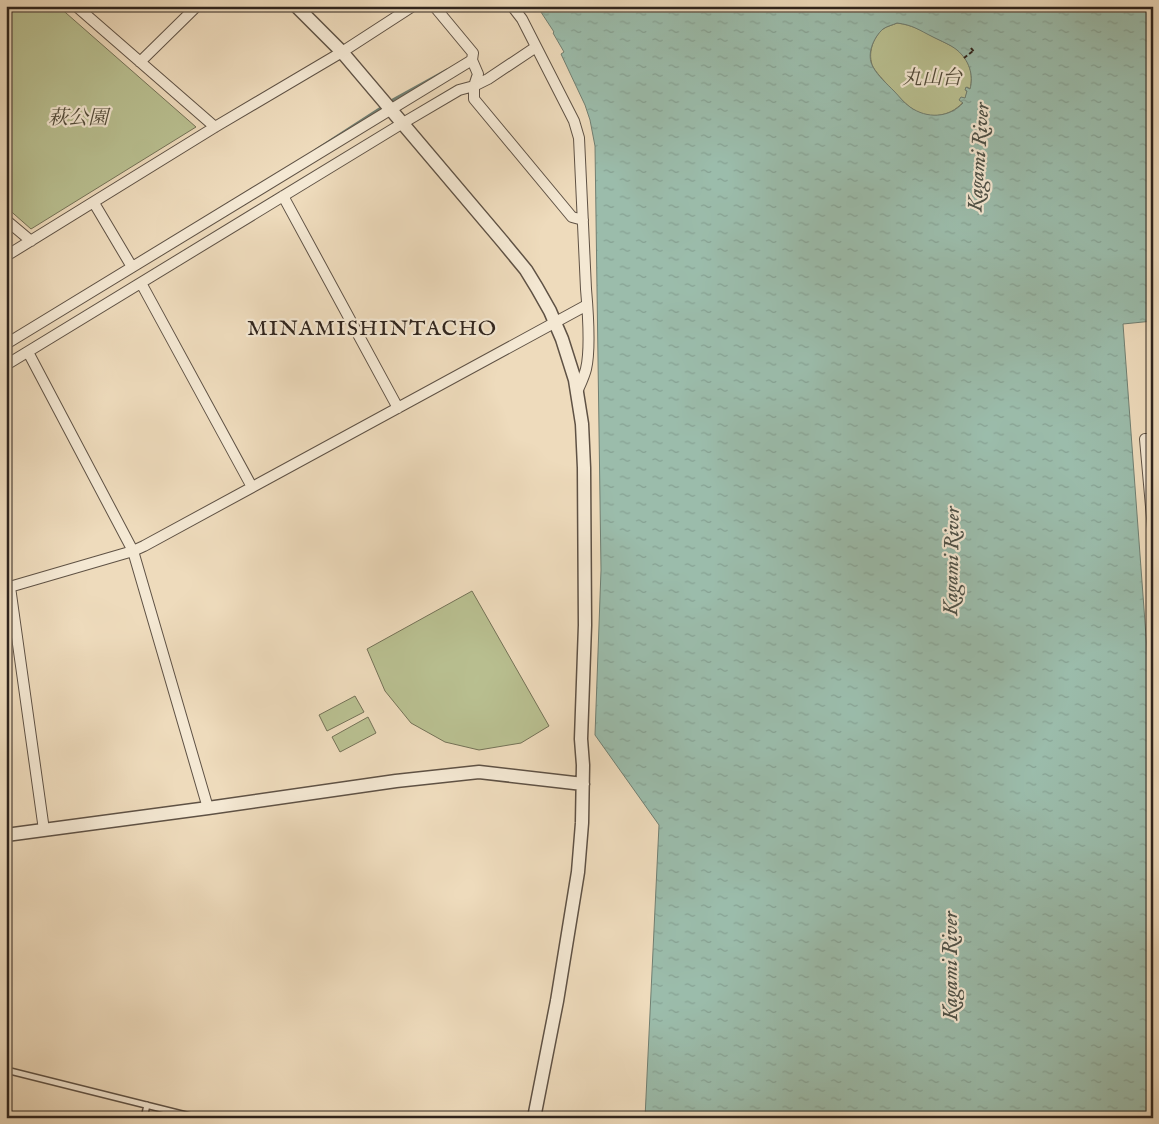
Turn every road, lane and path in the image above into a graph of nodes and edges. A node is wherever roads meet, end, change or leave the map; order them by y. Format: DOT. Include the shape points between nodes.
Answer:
graph roads {
  1 [pos="76,6"];
  2 [pos="296,6"];
  3 [pos="413,6"];
  4 [pos="434,6"];
  5 [pos="512,6"];
  6 [pos="193,8"];
  7 [pos="536,47"];
  8 [pos="342,52"];
  9 [pos="976,54"];
  10 [pos="964,58"];
  11 [pos="472,60"];
  12 [pos="140,62"];
  13 [pos="474,86"];
  14 [pos="391,109"];
  15 [pos="403,123"];
  16 [pos="215,127"];
  17 [pos="282,196"];
  18 [pos="94,202"];
  19 [pos="6,220"];
  20 [pos="583,220"];
  21 [pos="31,242"];
  22 [pos="6,256"];
  23 [pos="132,267"];
  24 [pos="141,283"];
  25 [pos="587,305"];
  26 [pos="555,323"];
  27 [pos="6,344"];
  28 [pos="28,352"];
  29 [pos="6,365"];
  30 [pos="577,392"];
  31 [pos="398,408"];
  32 [pos="1153,439"];
  33 [pos="252,487"];
  34 [pos="1153,530"];
  35 [pos="133,551"];
  36 [pos="8,587"];
  37 [pos="583,784"];
  38 [pos="208,808"];
  39 [pos="44,830"];
  40 [pos="6,835"];
  41 [pos="6,1070"];
  42 [pos="147,1105"];
  43 [pos="144,1118"];
  44 [pos="198,1118"];
  45 [pos="534,1118"];
  1 -- 12 [label="street"];
  2 -- 8 [label="street"];
  3 -- 8 [label="street"];
  4 -- 11 [label="street" via="473,53"];
  5 -- 7 [label="street"];
  6 -- 12 [label="street"];
  7 -- 13 [label="street"];
  7 -- 20 [label="street" via="574,121 579,138"];
  8 -- 14 [label="street"];
  8 -- 16 [label="street"];
  9 -- 10 [label="path" via="972,50"];
  11 -- 13 [label="street" via="478,74"];
  11 -- 14 [label="street"];
  12 -- 16 [label="street"];
  13 -- 15 [label="street" via="459,90"];
  13 -- 20 [label="street" via="474,99 572,216"];
  14 -- 15 [label="street"];
  14 -- 23 [label="street"];
  15 -- 17 [label="street"];
  15 -- 26 [label="street" via="526,270"];
  16 -- 18 [label="street"];
  17 -- 24 [label="street"];
  17 -- 31 [label="street"];
  18 -- 21 [label="street"];
  18 -- 23 [label="street"];
  19 -- 21 [label="street"];
  20 -- 25 [label="street"];
  21 -- 22 [label="street"];
  23 -- 27 [label="street"];
  24 -- 28 [label="street"];
  24 -- 33 [label="street"];
  25 -- 26 [label="street"];
  25 -- 30 [label="street" via="588,356 586,372"];
  26 -- 30 [label="street"];
  26 -- 31 [label="street"];
  28 -- 29 [label="street"];
  28 -- 35 [label="street"];
  30 -- 37 [label="street" via="584,468"];
  31 -- 33 [label="street"];
  32 -- 34 [label="street" via="1145,439"];
  33 -- 35 [label="street"];
  35 -- 36 [label="street"];
  35 -- 38 [label="street"];
  36 -- 39 [label="street"];
  37 -- 38 [label="street" via="479,772"];
  37 -- 45 [label="street" via="578,872"];
  38 -- 39 [label="street"];
  39 -- 40 [label="street"];
  41 -- 42 [label="lane"];
  42 -- 43 [label="lane"];
  42 -- 44 [label="lane"];
}
